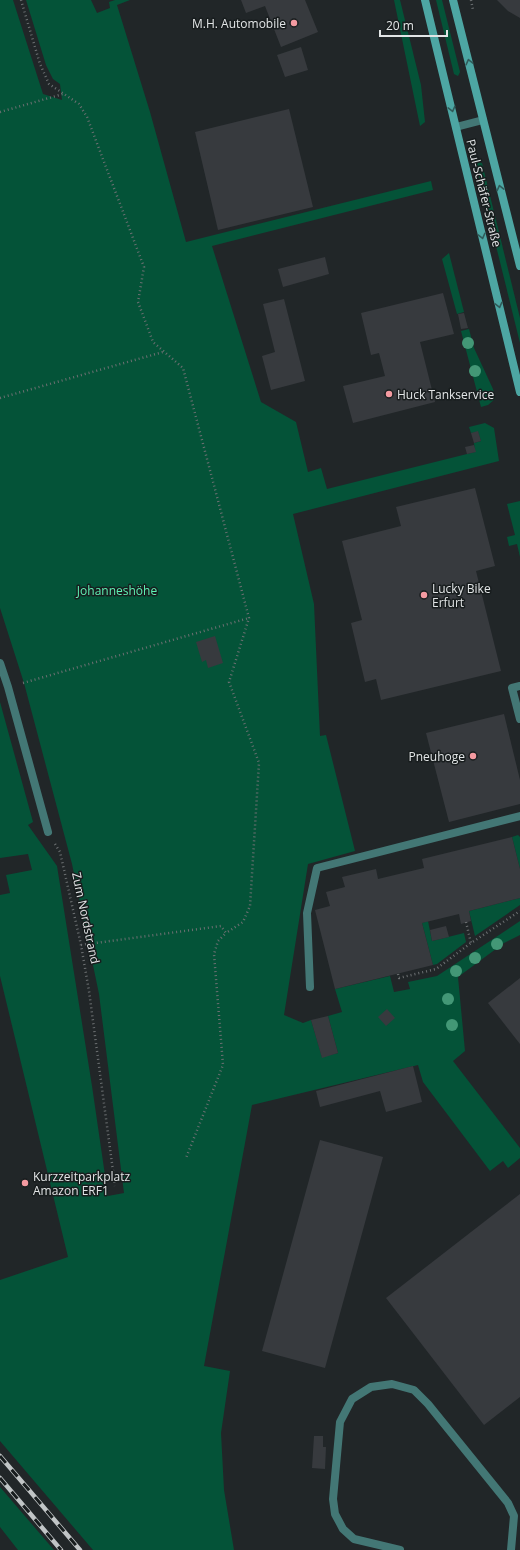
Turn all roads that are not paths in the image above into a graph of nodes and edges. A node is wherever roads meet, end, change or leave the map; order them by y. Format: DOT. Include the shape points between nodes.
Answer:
graph roads {
  1 [pos="425,0"];
  2 [pos="453,0"];
  3 [pos="484,120"];
  4 [pos="456,127"];
  5 [pos="520,266"];
  6 [pos="520,392"];
  7 [pos="0,663"];
  8 [pos="520,686"];
  9 [pos="520,718"];
  10 [pos="520,816"];
  11 [pos="48,832"];
  12 [pos="310,987"];
  13 [pos="400,1550"];
  14 [pos="511,1550"];
  1 -- 4 [label="main road, Paul-Schäfer-Straße, one-way"];
  3 -- 2 [label="main road, Paul-Schäfer-Straße, one-way"];
  3 -- 4 [label="lane"];
  5 -- 3 [label="main road, Paul-Schäfer-Straße, one-way"];
  4 -- 6 [label="main road, Paul-Schäfer-Straße, one-way"];
  7 -- 11 [label="lane"];
  8 -- 9 [label="lane" via="512,688"];
  10 -- 12 [label="lane" via="317,868 307,913"];
  13 -- 14 [label="lane" via="354,1539 343,1529 335,1514 333,1499 340,1422 352,1399 371,1387 392,1384 414,1390 428,1404 508,1503 514,1516"];
}
